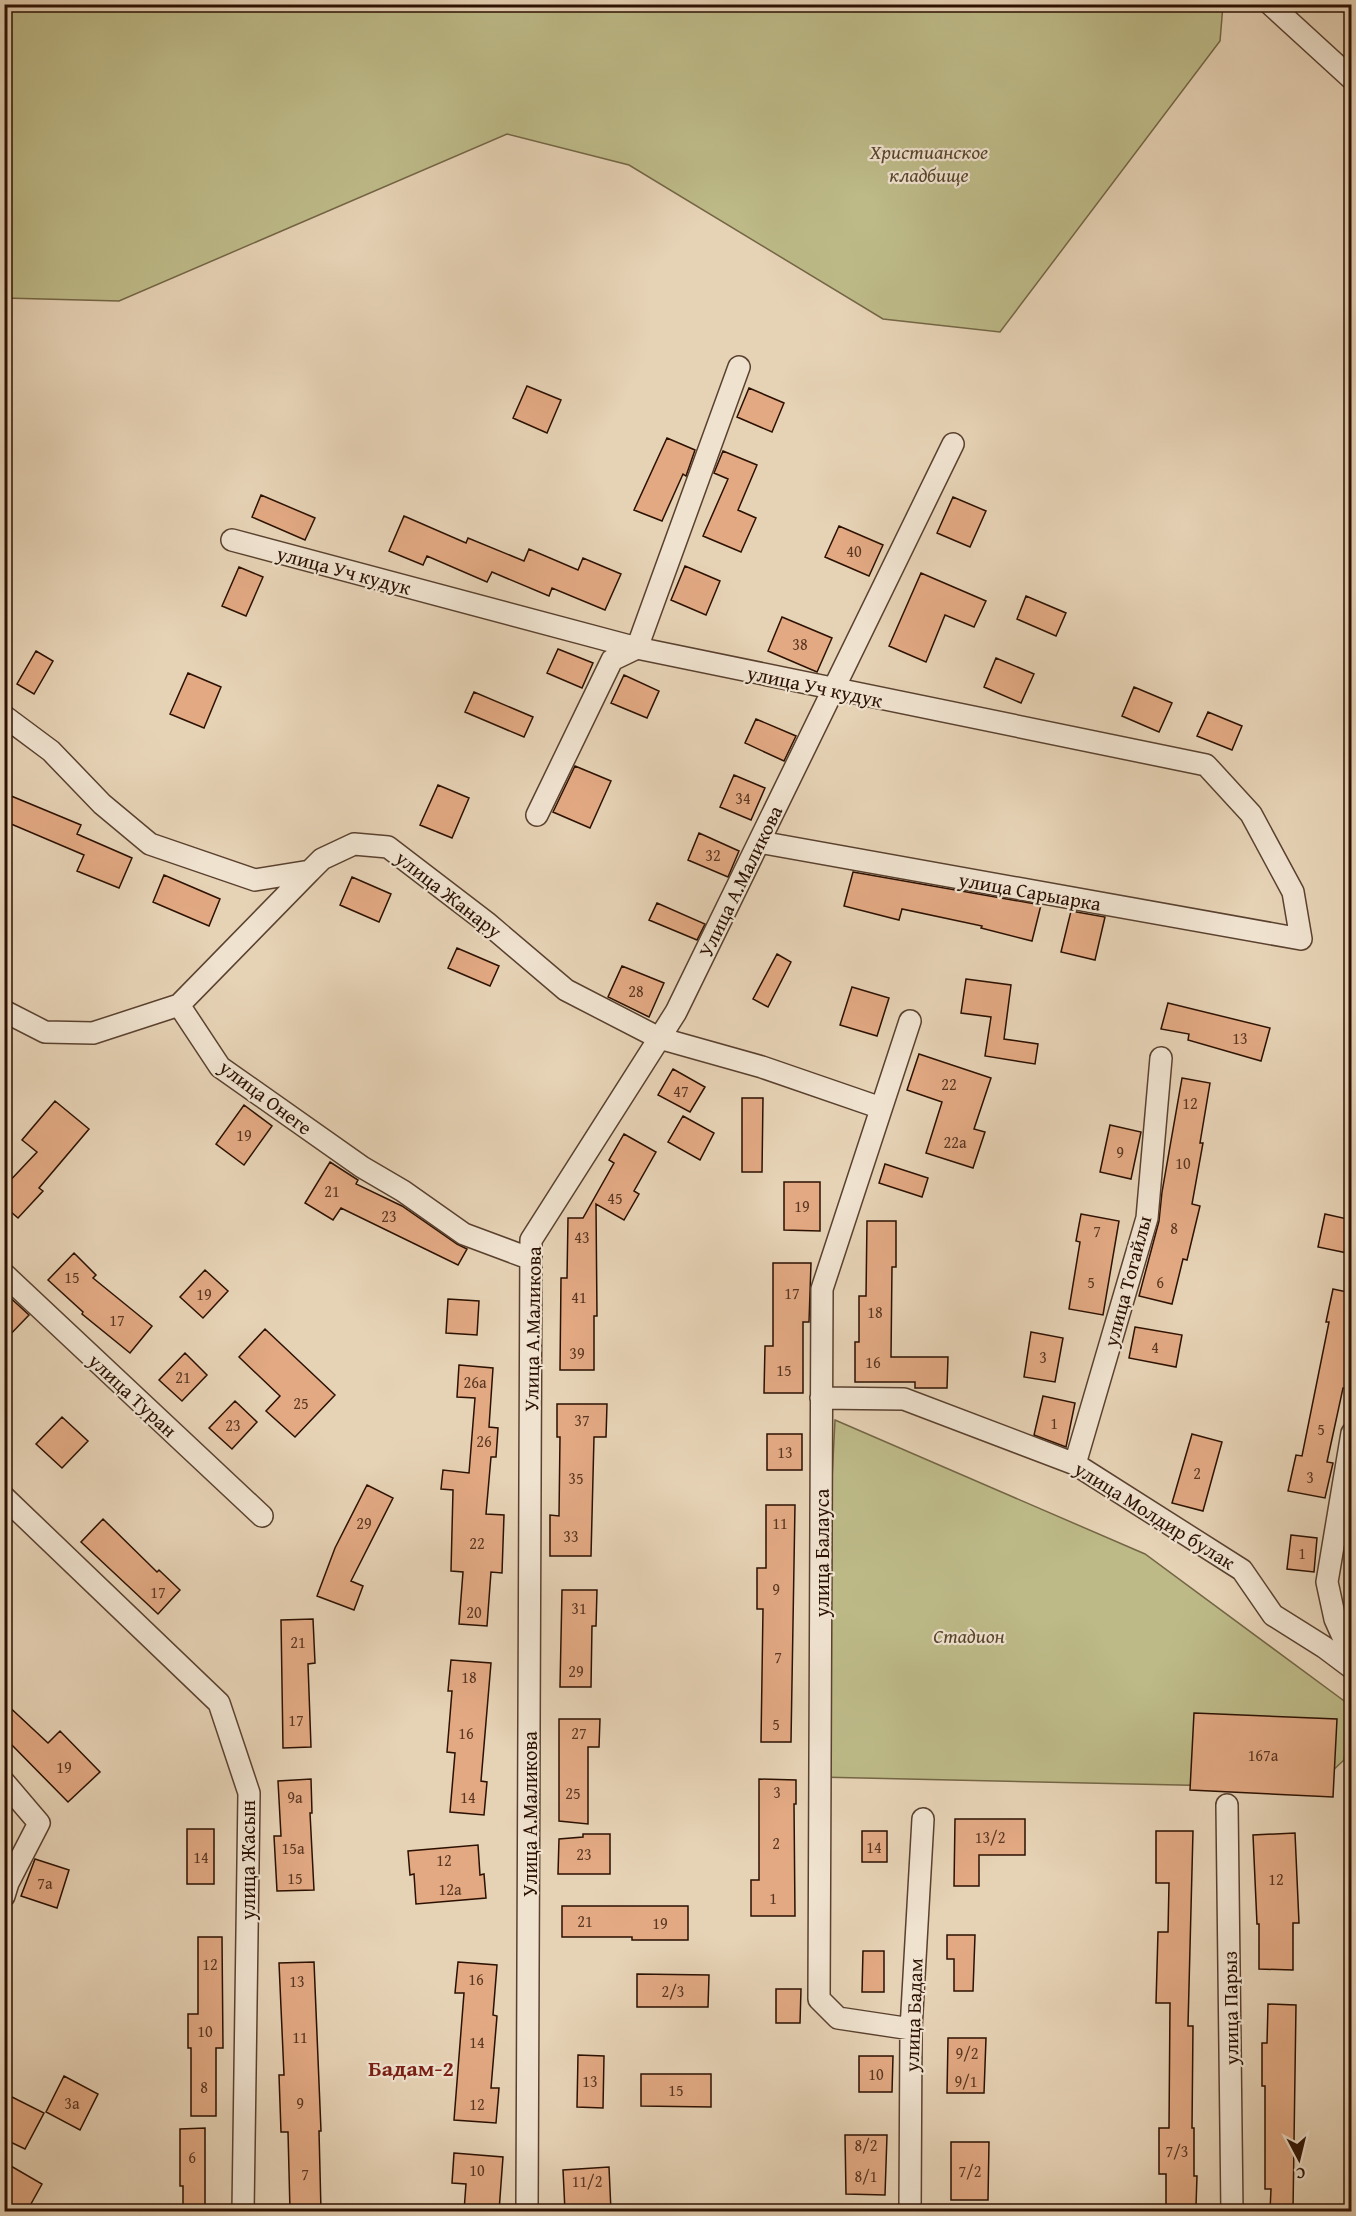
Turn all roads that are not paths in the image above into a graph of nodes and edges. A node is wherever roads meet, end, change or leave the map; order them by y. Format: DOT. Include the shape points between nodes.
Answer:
graph roads {
  1 [pos="1270,4"];
  2 [pos="1352,79"];
  3 [pos="739,367"];
  4 [pos="953,444"];
  5 [pos="232,540"];
  6 [pos="637,648"];
  7 [pos="833,689"];
  8 [pos="4,717"];
  9 [pos="537,815"];
  10 [pos="759,842"];
  11 [pos="310,871"];
  12 [pos="1301,939"];
  13 [pos="179,1005"];
  14 [pos="4,1011"];
  15 [pos="910,1021"];
  16 [pos="659,1038"];
  17 [pos="1161,1058"];
  18 [pos="881,1108"];
  19 [pos="531,1259"];
  20 [pos="4,1274"];
  21 [pos="822,1398"];
  22 [pos="1352,1433"];
  23 [pos="1075,1464"];
  24 [pos="4,1497"];
  25 [pos="262,1516"];
  26 [pos="1352,1657"];
  27 [pos="1352,1668"];
  28 [pos="4,1782"];
  29 [pos="1227,1805"];
  30 [pos="923,1819"];
  31 [pos="4,1896"];
  32 [pos="911,2029"];
  33 [pos="243,2211"];
  34 [pos="527,2211"];
  35 [pos="910,2211"];
  36 [pos="1232,2211"];
  1 -- 2 [label="street"];
  3 -- 6 [label="street"];
  4 -- 7 [label="street, Улица А.Маликова"];
  5 -- 6 [label="street, улица Уч кудук"];
  6 -- 7 [label="street, улица Уч кудук"];
  6 -- 9 [label="street" via="612,660"];
  7 -- 10 [label="street, Улица А.Маликова"];
  7 -- 12 [label="street, улица Уч кудук" via="1206,765 1251,814 1293,892"];
  8 -- 11 [label="street, улица Жанару" via="51,751 102,804 150,844 255,880"];
  10 -- 12 [label="street, улица Сарыарка"];
  10 -- 16 [label="street, Улица А.Маликова"];
  11 -- 13 [label="street"];
  11 -- 16 [label="street, улица Жанару" via="322,860 354,844 388,847 566,990"];
  13 -- 14 [label="street" via="93,1033 45,1032"];
  13 -- 19 [label="street, улица Онеге" via="220,1067 464,1234"];
  15 -- 18 [label="street, улица Балауса"];
  16 -- 18 [label="street, улица Жанару" via="762,1067"];
  16 -- 19 [label="street, Улица А.Маликова" via="531,1240"];
  17 -- 23 [label="street, улица Тогайлы" via="1147,1218"];
  18 -- 21 [label="street, улица Балауса" via="822,1289"];
  19 -- 34 [label="street, Улица А.Маликова"];
  20 -- 25 [label="street, улица Туран"];
  21 -- 23 [label="street, улица Молдир булак" via="904,1399"];
  21 -- 32 [label="street, улица Балауса" via="819,1999 838,2018"];
  22 -- 26 [label="street" via="1327,1582 1335,1619"];
  23 -- 27 [label="street, улица Молдир булак" via="1242,1570 1273,1615"];
  24 -- 33 [label="street, улица Жасын" via="219,1703 249,1793"];
  28 -- 31 [label="street" via="39,1823"];
  29 -- 36 [label="street, улица Парыз"];
  30 -- 32 [label="street, улица Бадам"];
  32 -- 35 [label="street, улица Бадам"];
}
